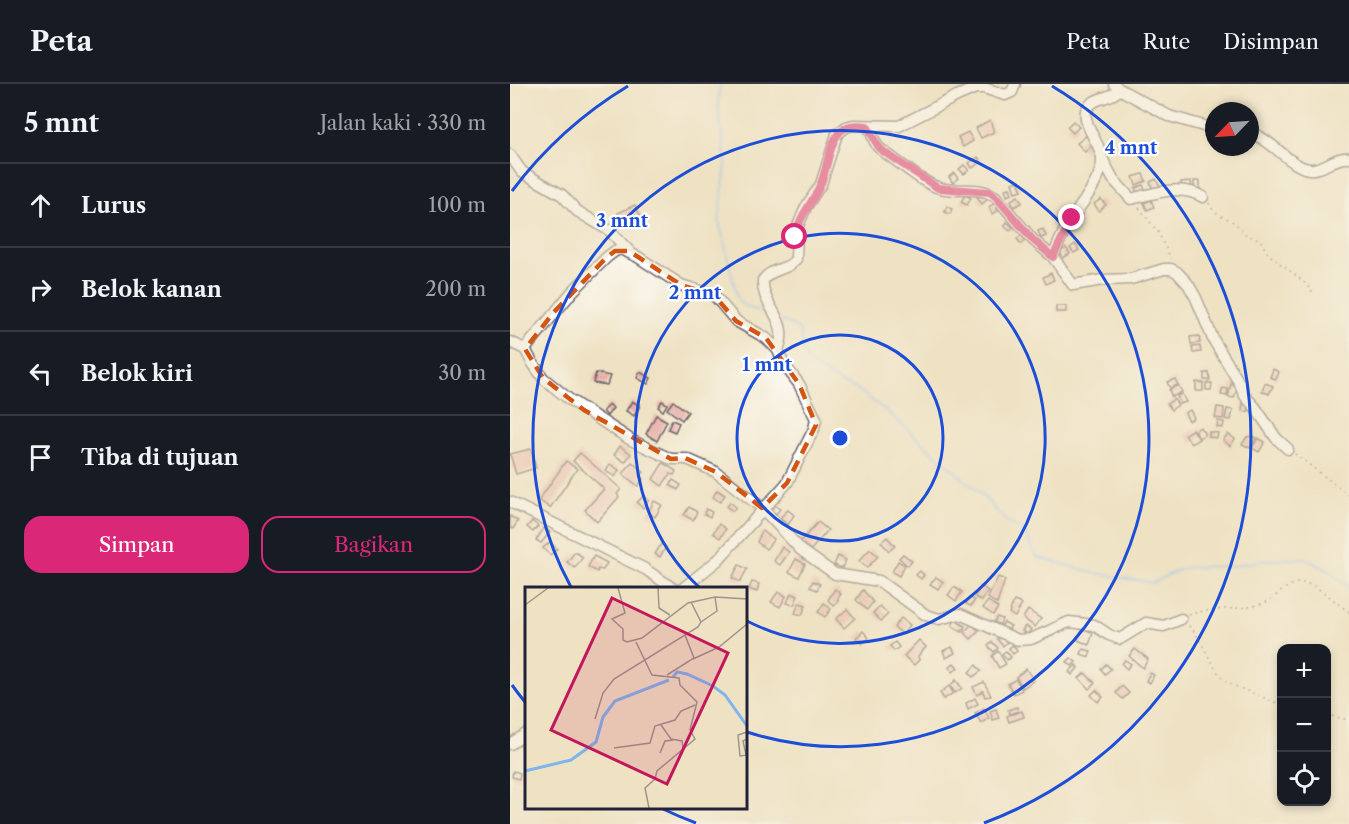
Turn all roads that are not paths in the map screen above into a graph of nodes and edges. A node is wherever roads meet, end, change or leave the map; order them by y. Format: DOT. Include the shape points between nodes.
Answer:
graph roads {
  1 [pos="1015,84"];
  2 [pos="1117,87"];
  3 [pos="867,126"];
  4 [pos="1205,126"];
  5 [pos="1259,136"];
  6 [pos="510,155"];
  7 [pos="1102,158"];
  8 [pos="1349,158"];
  9 [pos="1203,197"];
  10 [pos="628,251"];
  11 [pos="1053,257"];
  12 [pos="510,342"];
  13 [pos="525,349"];
  14 [pos="778,350"];
  15 [pos="1288,449"];
  16 [pos="510,502"];
  17 [pos="762,508"];
  18 [pos="672,587"];
  19 [pos="683,587"];
  20 [pos="1181,619"];
  21 [pos="525,735"];
  22 [pos="510,744"];
  1 -- 3 [label="street" via="1012,92 1005,95 984,88 969,90 899,126"];
  2 -- 4 [label="street" via="1169,116"];
  2 -- 7 [label="street" via="1113,95 1092,103 1086,111"];
  3 -- 11 [label="street" via="884,152 932,185 990,192"];
  3 -- 14 [label="street" via="853,125 837,134 821,184 797,228 796,259 791,265 772,270 763,280 763,291 781,325 783,337"];
  5 -- 8 [label="street" via="1307,169"];
  6 -- 10 [label="street" via="522,172 562,195 577,211 610,231"];
  7 -- 9 [label="street" via="1113,179 1131,199 1167,190"];
  7 -- 11 [label="street" via="1095,182 1065,229"];
  10 -- 13 [label="street" via="615,251 607,257"];
  10 -- 14 [label="street" via="681,285 714,295 736,321 766,338"];
  11 -- 15 [label="street" via="1070,283 1077,285 1131,279 1156,270 1177,272 1196,298 1213,339 1245,396"];
  12 -- 13 [label="street"];
  13 -- 17 [label="street" via="543,378 584,410 631,440 671,459 687,459 716,472"];
  14 -- 17 [label="street" via="799,384 816,424 787,483"];
  16 -- 18 [label="street" via="645,569"];
  17 -- 19 [label="street" via="718,560"];
  17 -- 20 [label="street" via="820,565 835,574 879,581 934,618 960,614 1010,637 1026,640 1069,622 1094,625 1120,639 1146,623 1164,626"];
  21 -- 22 [label="street"];
}
